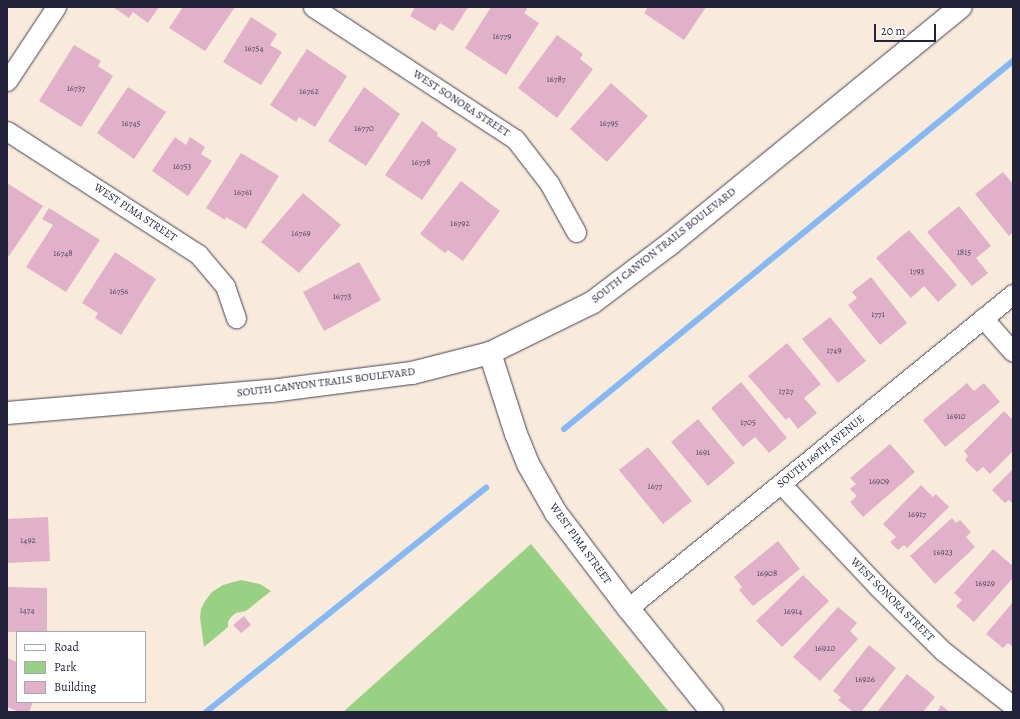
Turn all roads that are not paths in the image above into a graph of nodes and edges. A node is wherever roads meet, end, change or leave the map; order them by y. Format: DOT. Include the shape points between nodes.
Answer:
graph roads {
  1 [pos="56,7"];
  2 [pos="313,7"];
  3 [pos="961,7"];
  4 [pos="7,81"];
  5 [pos="7,131"];
  6 [pos="576,232"];
  7 [pos="1013,294"];
  8 [pos="236,318"];
  9 [pos="983,318"];
  10 [pos="1013,352"];
  11 [pos="490,353"];
  12 [pos="7,413"];
  13 [pos="781,484"];
  14 [pos="628,608"];
  15 [pos="1013,706"];
  16 [pos="712,712"];
  1 -- 4 [label="street"];
  2 -- 6 [label="street, WEST SONORA STREET" via="515,139 549,183"];
  3 -- 11 [label="street, SOUTH CANYON TRAILS BOULEVARD" via="670,244 593,302"];
  5 -- 8 [label="street, WEST PIMA STREET" via="198,254 225,286"];
  7 -- 9 [label="street, SOUTH 169TH AVENUE"];
  9 -- 10 [label="street"];
  9 -- 13 [label="street, SOUTH 169TH AVENUE"];
  11 -- 12 [label="street, SOUTH CANYON TRAILS BOULEVARD" via="412,373 271,391"];
  11 -- 14 [label="street, WEST PIMA STREET" via="516,434 538,481 556,513"];
  13 -- 14 [label="street, SOUTH 169TH AVENUE"];
  13 -- 15 [label="street, WEST SONORA STREET" via="877,586 943,651"];
  14 -- 16 [label="street, WEST PIMA STREET"];
}
